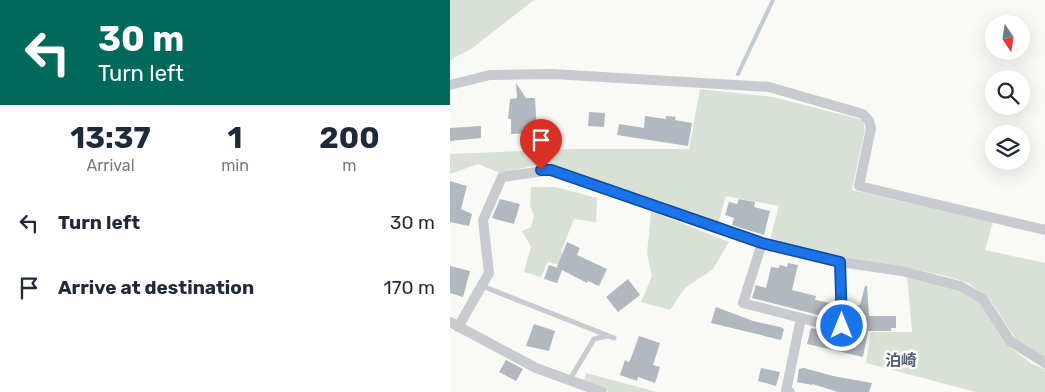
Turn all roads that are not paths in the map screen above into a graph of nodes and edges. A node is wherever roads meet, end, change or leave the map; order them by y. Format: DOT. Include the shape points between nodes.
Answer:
graph roads {
  1 [pos="450,85"];
  2 [pos="1045,230"];
  3 [pos="762,243"];
  4 [pos="840,262"];
  5 [pos="481,285"];
  6 [pos="801,318"];
  7 [pos="454,324"];
  8 [pos="1045,363"];
  9 [pos="569,381"];
  10 [pos="602,392"];
  11 [pos="790,392"];
  1 -- 2 [label="street" via="490,75 553,74 769,87 864,114 871,128 859,186"];
  3 -- 4 [label="street"];
  3 -- 5 [label="street" via="551,170 541,170 502,177 483,220 489,272"];
  3 -- 6 [label="street" via="743,303"];
  4 -- 6 [label="street" via="842,326"];
  4 -- 8 [label="street" via="902,270 960,286 983,299 1010,341"];
  5 -- 7 [label="street"];
  5 -- 9 [label="lane" via="611,337 594,339"];
  6 -- 11 [label="street" via="786,391"];
  7 -- 9 [label="street" via="536,368"];
  9 -- 10 [label="street"];
}
